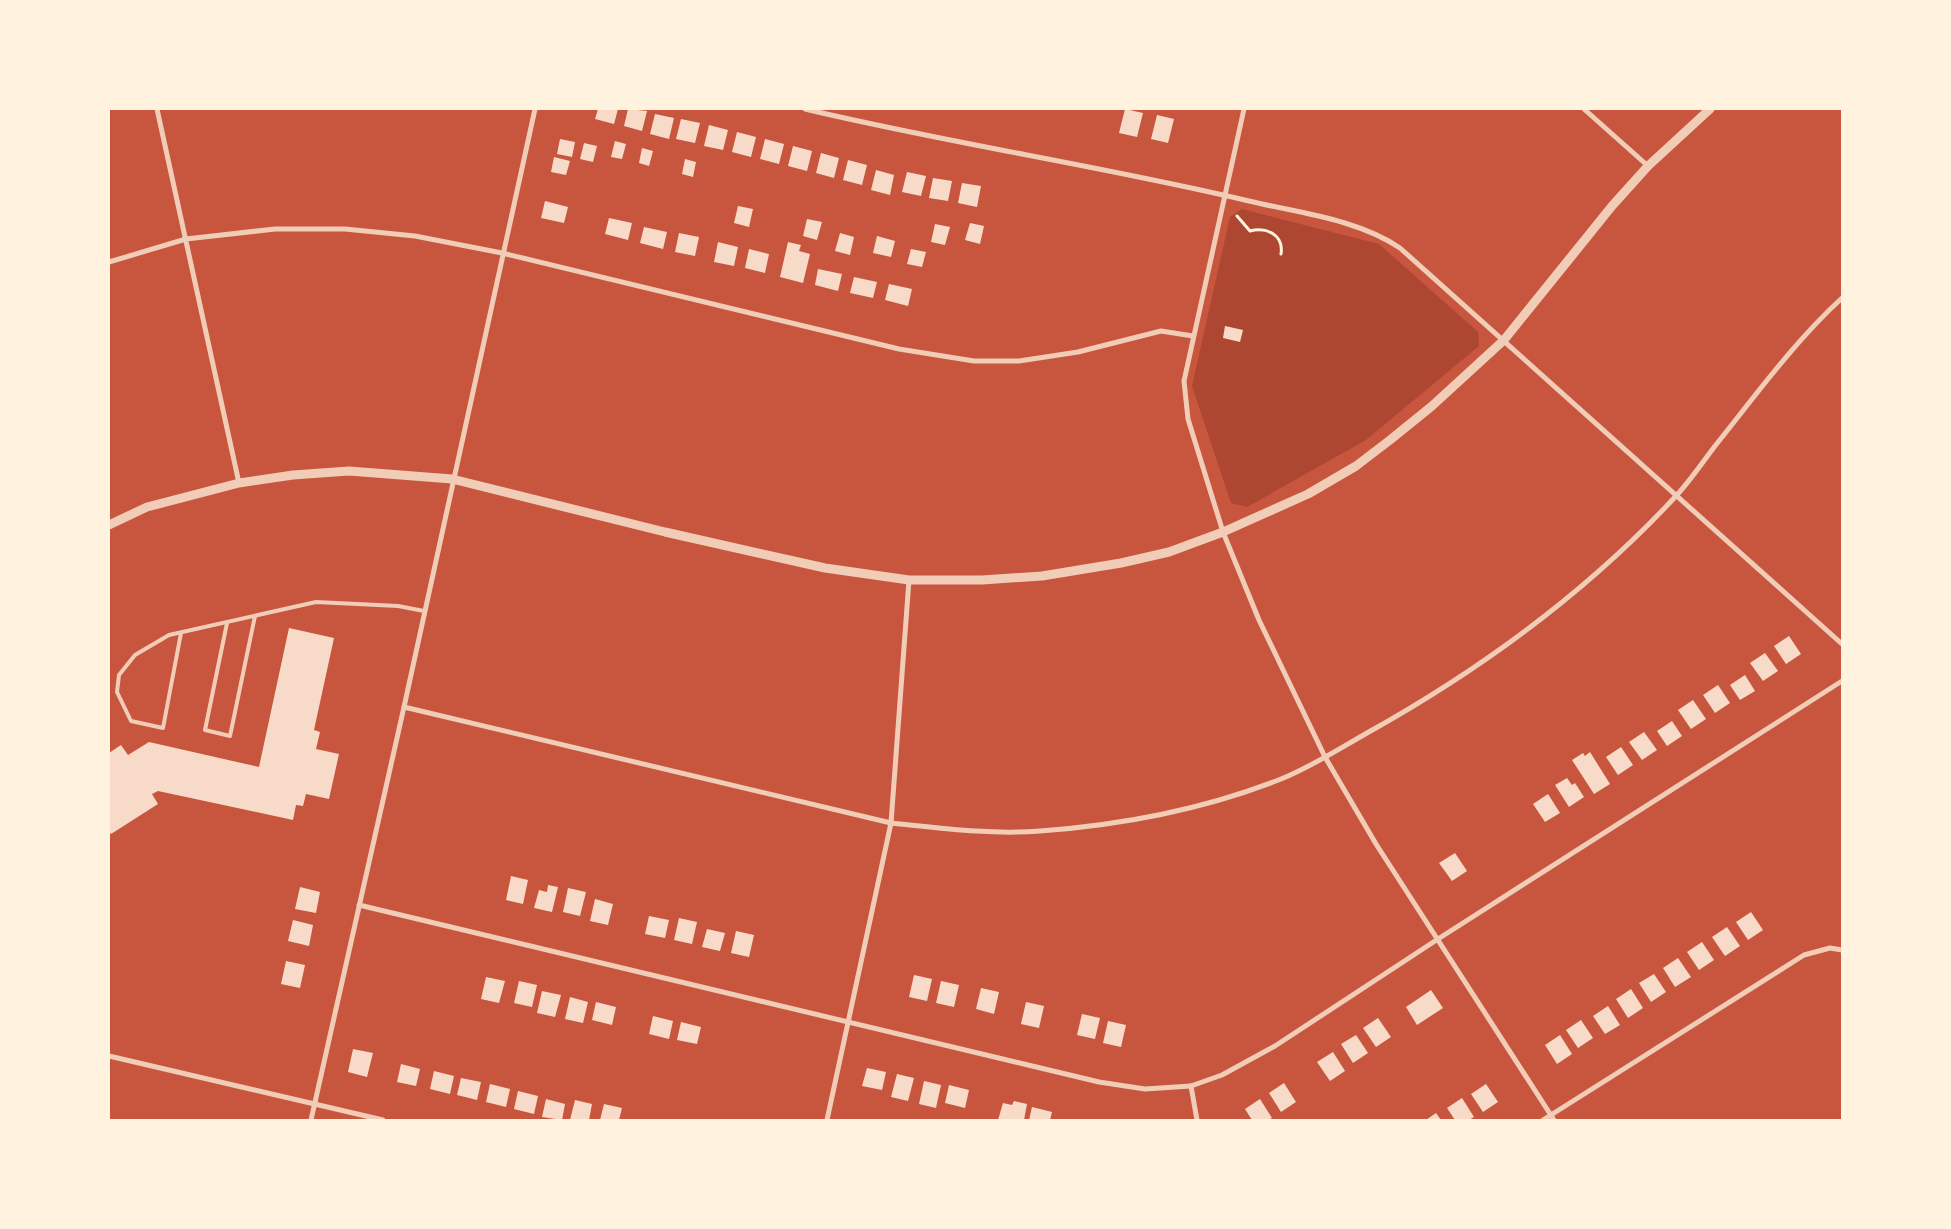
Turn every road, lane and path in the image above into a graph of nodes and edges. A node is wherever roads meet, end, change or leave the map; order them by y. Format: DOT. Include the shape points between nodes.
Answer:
graph roads {
  1 [pos="157,109"];
  2 [pos="535,109"];
  3 [pos="805,109"];
  4 [pos="1244,109"];
  5 [pos="1584,109"];
  6 [pos="1710,109"];
  7 [pos="1648,166"];
  8 [pos="1225,195"];
  9 [pos="1237,216"];
  10 [pos="186,239"];
  11 [pos="502,253"];
  12 [pos="1281,254"];
  13 [pos="109,262"];
  14 [pos="1842,298"];
  15 [pos="1193,336"];
  16 [pos="1504,340"];
  17 [pos="452,479"];
  18 [pos="239,484"];
  19 [pos="1678,494"];
  20 [pos="109,525"];
  21 [pos="1223,532"];
  22 [pos="909,580"];
  23 [pos="424,611"];
  24 [pos="255,616"];
  25 [pos="227,623"];
  26 [pos="181,633"];
  27 [pos="1842,644"];
  28 [pos="1842,681"];
  29 [pos="404,707"];
  30 [pos="1325,757"];
  31 [pos="891,823"];
  32 [pos="359,905"];
  33 [pos="1438,939"];
  34 [pos="1842,950"];
  35 [pos="848,1024"];
  36 [pos="109,1056"];
  37 [pos="1191,1086"];
  38 [pos="314,1104"];
  39 [pos="1552,1118"];
  40 [pos="311,1120"];
  41 [pos="384,1120"];
  42 [pos="827,1120"];
  43 [pos="1197,1120"];
  44 [pos="1543,1120"];
  1 -- 10 [label="street"];
  2 -- 11 [label="street"];
  3 -- 8 [label="street" via="901,132"];
  4 -- 8 [label="street"];
  5 -- 7 [label="street"];
  6 -- 7 [label="street"];
  7 -- 16 [label="street"];
  8 -- 15 [label="street"];
  8 -- 16 [label="street" via="1382,236 1400,248"];
  9 -- 12 [label="path" via="1250,231 1263,229 1275,235 1280,242"];
  10 -- 11 [label="street" via="275,229 346,229 415,236"];
  10 -- 13 [label="street"];
  10 -- 18 [label="street"];
  11 -- 15 [label="street" via="899,349 974,361 1019,361 1078,352 1161,331"];
  11 -- 17 [label="street"];
  14 -- 19 [label="street" via="1793,349"];
  15 -- 21 [label="street" via="1184,381 1184,399"];
  16 -- 19 [label="street"];
  16 -- 21 [label="street" via="1432,406 1356,466 1308,494"];
  17 -- 18 [label="street" via="349,472 292,475"];
  17 -- 22 [label="street" via="825,568"];
  17 -- 23 [label="street"];
  18 -- 20 [label="street" via="147,506"];
  19 -- 27 [label="street"];
  19 -- 30 [label="street" via="1603,567 1487,659 1419,704"];
  21 -- 22 [label="street" via="1169,552 1042,576"];
  21 -- 30 [label="street" via="1259,620"];
  22 -- 31 [label="street"];
  23 -- 24 [label="lane" via="398,606 316,602"];
  23 -- 29 [label="street"];
  24 -- 25 [label="lane"];
  24 -- 25 [label="lane" via="230,736 205,730"];
  25 -- 26 [label="lane"];
  26 -- 26 [label="lane" via="163,728 131,722 117,692 119,676 135,655 169,635"];
  28 -- 33 [label="street"];
  29 -- 31 [label="street"];
  29 -- 32 [label="street"];
  30 -- 31 [label="street" via="1284,778 1244,792 1147,818 1014,832"];
  30 -- 33 [label="street" via="1358,815"];
  31 -- 35 [label="street"];
  32 -- 35 [label="street"];
  32 -- 38 [label="street"];
  33 -- 37 [label="street" via="1275,1046 1222,1075"];
  33 -- 39 [label="street"];
  34 -- 39 [label="street" via="1830,948 1804,955"];
  35 -- 37 [label="street" via="1099,1082 1144,1089"];
  35 -- 42 [label="street"];
  36 -- 38 [label="street"];
  37 -- 43 [label="street"];
  38 -- 40 [label="street"];
  38 -- 41 [label="street"];
  39 -- 44 [label="street"];
}
